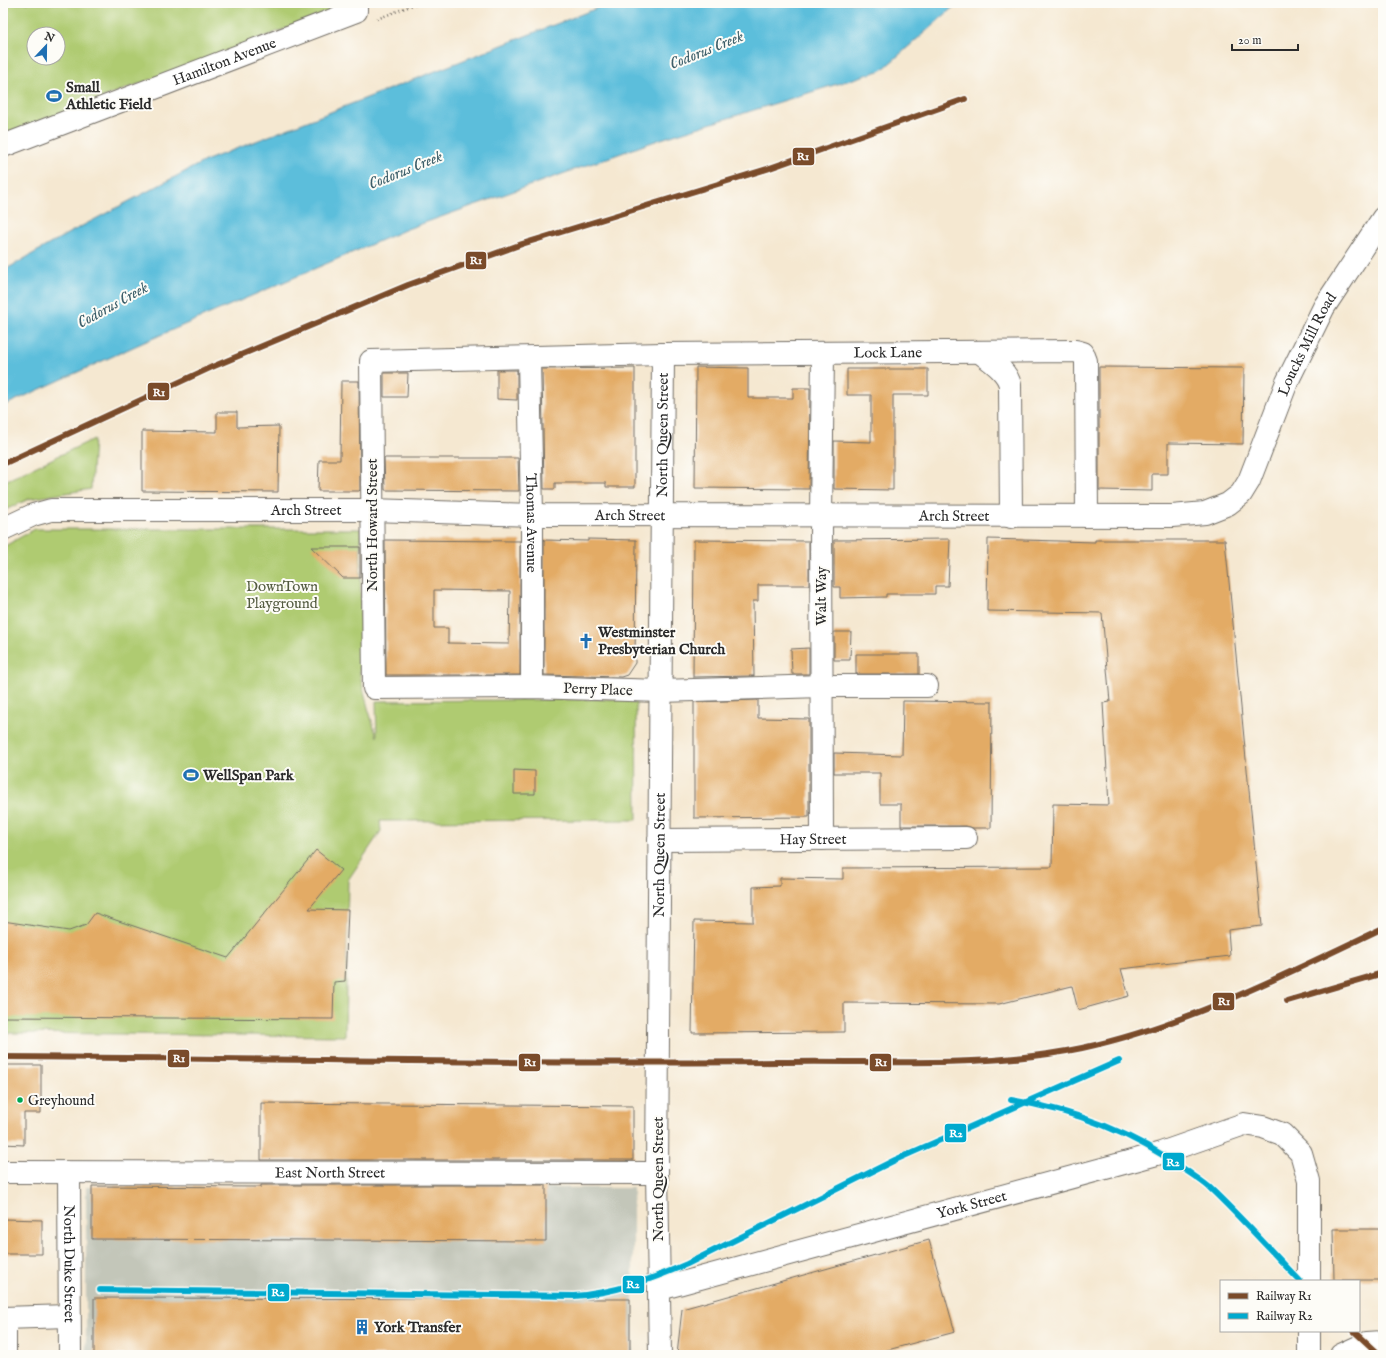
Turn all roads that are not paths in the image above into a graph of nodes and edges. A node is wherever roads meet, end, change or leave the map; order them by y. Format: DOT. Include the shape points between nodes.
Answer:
graph roads {
  1 [pos="356,7"];
  2 [pos="3,146"];
  3 [pos="1383,218"];
  4 [pos="982,353"];
  5 [pos="663,354"];
  6 [pos="823,354"];
  7 [pos="529,359"];
  8 [pos="371,362"];
  9 [pos="1249,481"];
  10 [pos="371,510"];
  11 [pos="532,515"];
  12 [pos="662,515"];
  13 [pos="821,516"];
  14 [pos="1011,516"];
  15 [pos="1087,516"];
  16 [pos="3,529"];
  17 [pos="822,686"];
  18 [pos="927,686"];
  19 [pos="532,687"];
  20 [pos="374,688"];
  21 [pos="661,691"];
  22 [pos="966,838"];
  23 [pos="822,839"];
  24 [pos="659,840"];
  25 [pos="3,1172"];
  26 [pos="69,1173"];
  27 [pos="657,1173"];
  28 [pos="1309,1280"];
  29 [pos="660,1289"];
  30 [pos="70,1316"];
  31 [pos="4,1318"];
  32 [pos="1309,1332"];
  33 [pos="1383,1342"];
  34 [pos="5,1355"];
  35 [pos="70,1355"];
  36 [pos="660,1355"];
  37 [pos="1309,1355"];
  38 [pos="1341,1355"];
  1 -- 2 [label="street, Hamilton Avenue"];
  3 -- 9 [label="street, Loucks Mill Road" via="1324,306 1287,382"];
  4 -- 6 [label="street, Lock Lane"];
  4 -- 14 [label="street" via="1009,378"];
  4 -- 15 [label="street, Lock Lane" via="1083,353 1086,360"];
  5 -- 6 [label="street, Lock Lane"];
  5 -- 7 [label="street, Lock Lane"];
  5 -- 12 [label="street, North Queen Street"];
  6 -- 13 [label="street, Walt Way"];
  7 -- 8 [label="street, Lock Lane"];
  7 -- 11 [label="street, Thomas Avenue"];
  8 -- 10 [label="street, North Howard Street"];
  9 -- 15 [label="street, Arch Street" via="1241,494 1228,504 1205,513 1172,516"];
  10 -- 11 [label="street, Arch Street"];
  10 -- 16 [label="street, Arch Street" via="51,510"];
  10 -- 20 [label="street, North Howard Street"];
  11 -- 12 [label="street, Arch Street"];
  11 -- 19 [label="street, Thomas Avenue"];
  12 -- 13 [label="street, Arch Street"];
  12 -- 21 [label="street, North Queen Street"];
  13 -- 14 [label="street, Arch Street"];
  13 -- 17 [label="street, Walt Way"];
  14 -- 15 [label="street, Arch Street"];
  17 -- 18 [label="street, Perry Place"];
  17 -- 21 [label="street, Perry Place"];
  17 -- 23 [label="street, Walt Way"];
  19 -- 20 [label="street, Perry Place"];
  19 -- 21 [label="street, Perry Place"];
  21 -- 24 [label="street, North Queen Street"];
  22 -- 23 [label="street, Hay Street"];
  23 -- 24 [label="street, Hay Street"];
  24 -- 27 [label="street, North Queen Street"];
  25 -- 26 [label="street, East North Street"];
  26 -- 27 [label="street, East North Street"];
  26 -- 30 [label="street, North Duke Street"];
  27 -- 29 [label="street, North Queen Street"];
  28 -- 29 [label="street, York Street" via="1309,1181 1301,1153 1282,1134 1263,1126 1244,1124 1161,1153"];
  29 -- 36 [label="street, North Queen Street"];
  30 -- 31 [label="street"];
  30 -- 35 [label="street, North Duke Street"];
  31 -- 34 [label="street"];
  32 -- 37 [label="street"];
  33 -- 38 [label="street" via="1367,1343"];
}
